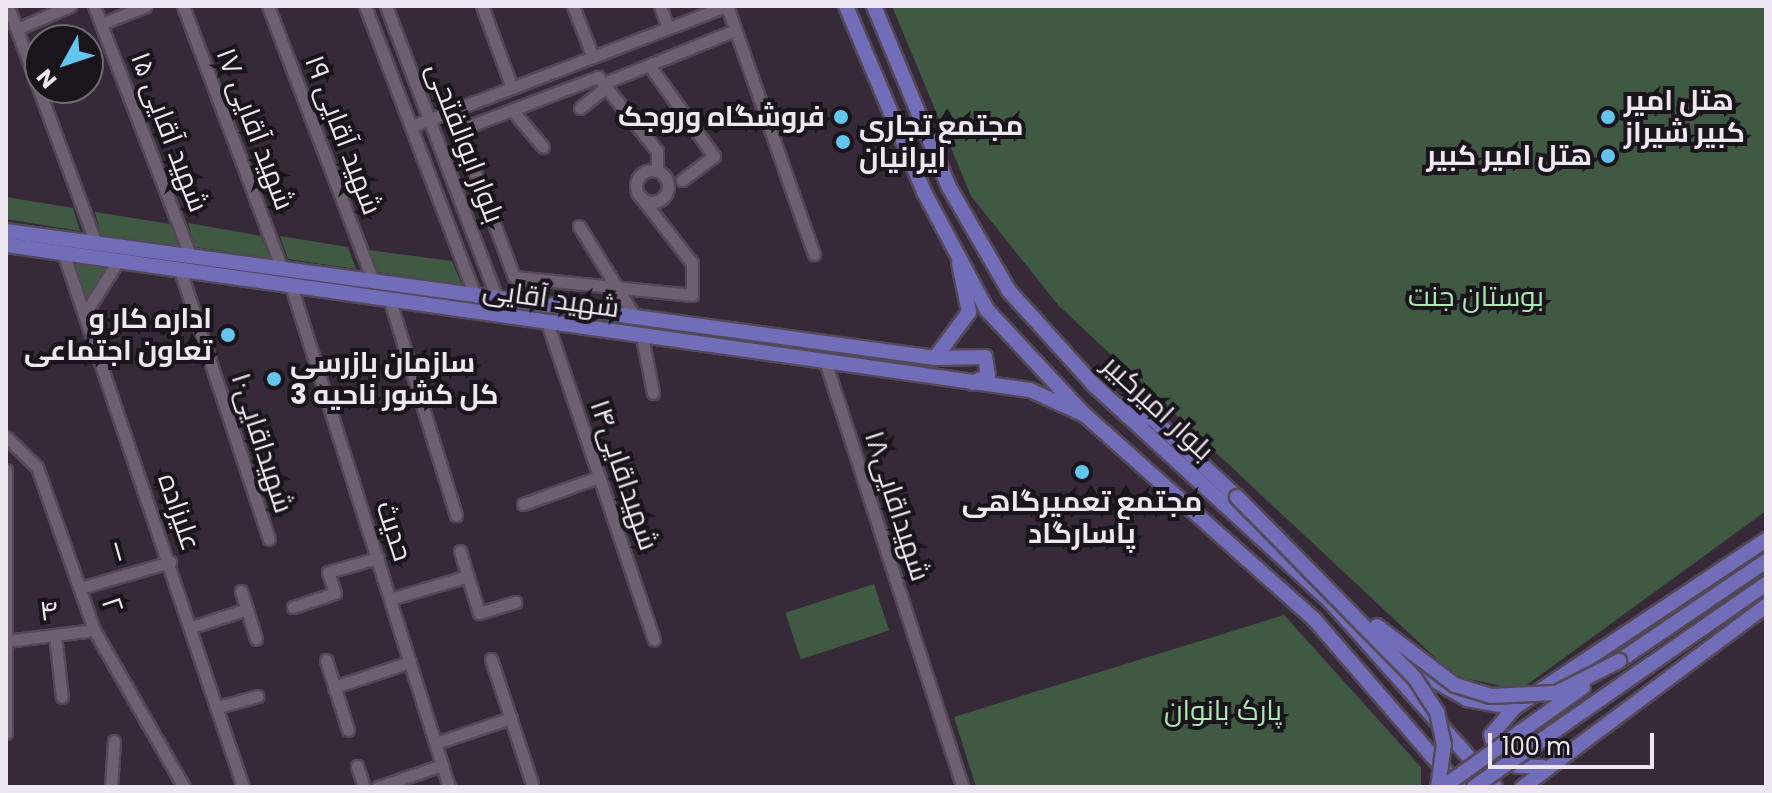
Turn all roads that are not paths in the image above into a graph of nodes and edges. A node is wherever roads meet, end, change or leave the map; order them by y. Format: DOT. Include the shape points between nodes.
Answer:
graph roads {
  1 [pos="8,6"];
  2 [pos="70,6"];
  3 [pos="94,6"];
  4 [pos="146,6"];
  5 [pos="183,6"];
  6 [pos="268,6"];
  7 [pos="365,6"];
  8 [pos="482,6"];
  9 [pos="573,6"];
  10 [pos="660,6"];
  11 [pos="726,6"];
  12 [pos="846,6"];
  13 [pos="874,6"];
  14 [pos="388,7"];
  15 [pos="101,24"];
  16 [pos="668,28"];
  17 [pos="17,29"];
  18 [pos="735,30"];
  19 [pos="104,32"];
  20 [pos="593,57"];
  21 [pos="649,65"];
  22 [pos="607,84"];
  23 [pos="512,88"];
  24 [pos="580,108"];
  25 [pos="512,110"];
  26 [pos="432,119"];
  27 [pos="412,126"];
  28 [pos="543,147"];
  29 [pos="657,171"];
  30 [pos="682,180"];
  31 [pos="640,196"];
  32 [pos="579,226"];
  33 [pos="6,231"];
  34 [pos="96,244"];
  35 [pos="6,245"];
  36 [pos="814,254"];
  37 [pos="64,255"];
  38 [pos="191,257"];
  39 [pos="118,261"];
  40 [pos="959,263"];
  41 [pos="282,269"];
  42 [pos="180,270"];
  43 [pos="373,281"];
  44 [pos="292,289"];
  45 [pos="620,289"];
  46 [pos="475,295"];
  47 [pos="497,298"];
  48 [pos="391,304"];
  49 [pos="86,312"];
  50 [pos="635,317"];
  51 [pos="548,325"];
  52 [pos="642,337"];
  53 [pos="935,358"];
  54 [pos="826,364"];
  55 [pos="972,383"];
  56 [pos="653,393"];
  57 [pos="1111,401"];
  58 [pos="1085,415"];
  59 [pos="6,437"];
  60 [pos="6,470"];
  61 [pos="6,476"];
  62 [pos="599,477"];
  63 [pos="523,504"];
  64 [pos="456,515"];
  65 [pos="269,539"];
  66 [pos="1766,540"];
  67 [pos="460,551"];
  68 [pos="378,558"];
  69 [pos="1766,561"];
  70 [pos="170,562"];
  71 [pos="468,576"];
  72 [pos="1766,584"];
  73 [pos="80,588"];
  74 [pos="241,591"];
  75 [pos="1337,593"];
  76 [pos="390,599"];
  77 [pos="515,602"];
  78 [pos="1766,606"];
  79 [pos="293,607"];
  80 [pos="247,609"];
  81 [pos="1339,609"];
  82 [pos="192,627"];
  83 [pos="94,630"];
  84 [pos="55,635"];
  85 [pos="256,639"];
  86 [pos="654,640"];
  87 [pos="8,641"];
  88 [pos="491,659"];
  89 [pos="326,660"];
  90 [pos="1619,661"];
  91 [pos="410,662"];
  92 [pos="334,687"];
  93 [pos="258,696"];
  94 [pos="62,697"];
  95 [pos="218,707"];
  96 [pos="1514,708"];
  97 [pos="511,718"];
  98 [pos="348,730"];
  99 [pos="6,733"];
  100 [pos="114,741"];
  101 [pos="436,743"];
  102 [pos="442,765"];
  103 [pos="357,766"];
  104 [pos="1543,766"];
  105 [pos="532,784"];
  106 [pos="111,787"];
  107 [pos="184,787"];
  108 [pos="243,787"];
  109 [pos="364,787"];
  110 [pos="378,787"];
  111 [pos="449,787"];
  112 [pos="963,787"];
  113 [pos="1440,787"];
  114 [pos="1459,787"];
  115 [pos="1474,787"];
  116 [pos="1495,787"];
  117 [pos="1523,787"];
  1 -- 17 [label="street"];
  2 -- 17 [label="street"];
  3 -- 15 [label="street, شهید آقایی ۱۵"];
  4 -- 15 [label="street"];
  5 -- 41 [label="street, شهید آقایی ۱۷"];
  6 -- 43 [label="street, شهید آقایی ۱۹"];
  7 -- 27 [label="street, بلوار ابوالفتحی"];
  8 -- 23 [label="street"];
  9 -- 20 [label="street"];
  10 -- 16 [label="street"];
  11 -- 16 [label="street"];
  11 -- 18 [label="street"];
  12 -- 40 [label="main road, بلوار امیرکبیر"];
  13 -- 57 [label="main road, بلوار امیرکبیر" via="980,246 1051,343"];
  14 -- 26 [label="street, بلوار ابوالفتحی"];
  16 -- 20 [label="street"];
  17 -- 34 [label="street"];
  18 -- 21 [label="street"];
  18 -- 36 [label="street"];
  19 -- 38 [label="street, شهید آقایی ۱۵"];
  20 -- 23 [label="street"];
  21 -- 22 [label="street"];
  21 -- 30 [label="street" via="714,156"];
  22 -- 24 [label="street"];
  22 -- 25 [label="street" via="598,77"];
  22 -- 29 [label="street" via="657,151"];
  23 -- 26 [label="street"];
  25 -- 28 [label="street"];
  25 -- 45 [label="street" via="459,130 514,277"];
  26 -- 27 [label="street"];
  26 -- 47 [label="street, بلوار ابوالفتحی"];
  27 -- 46 [label="street, بلوار ابوالفتحی"];
  29 -- 31 [label="street" via="637,180"];
  29 -- 31 [label="street" via="668,191 655,202"];
  31 -- 45 [label="street" via="692,263 692,295"];
  32 -- 45 [label="street"];
  33 -- 34 [label="main road, شهید آقایی"];
  34 -- 38 [label="main road, شهید آقایی"];
  35 -- 37 [label="main road, شهید آقایی"];
  37 -- 39 [label="main road, شهید آقایی"];
  37 -- 49 [label="street, علیزاده"];
  38 -- 41 [label="main road, شهید آقایی"];
  39 -- 42 [label="main road, شهید آقایی"];
  39 -- 49 [label="street"];
  40 -- 53 [label="main road" via="969,312"];
  40 -- 58 [label="main road, بلوار امیرکبیر" via="1029,362"];
  41 -- 43 [label="main road, شهید آقایی"];
  42 -- 44 [label="main road, شهید آقایی"];
  42 -- 65 [label="street, شهیداقایی۱۰"];
  43 -- 46 [label="main road, شهید آقایی"];
  44 -- 48 [label="main road, شهید آقایی"];
  44 -- 68 [label="street, حدیث"];
  45 -- 50 [label="street"];
  46 -- 47 [label="main road, شهید آقایی"];
  47 -- 50 [label="main road, شهید آقایی"];
  48 -- 51 [label="main road, شهید آقایی"];
  48 -- 64 [label="street"];
  49 -- 70 [label="street, علیزاده"];
  50 -- 53 [label="main road, شهید آقایی"];
  51 -- 52 [label="main road, شهید آقایی"];
  51 -- 62 [label="street, شهیداقایی۱۴"];
  52 -- 54 [label="main road, شهید آقایی"];
  52 -- 56 [label="street"];
  53 -- 55 [label="main road, شهید آقایی" via="985,357 988,376"];
  54 -- 55 [label="main road, شهید آقایی"];
  54 -- 112 [label="street, شهیداقایی۱۸"];
  55 -- 58 [label="main road, شهید آقایی" via="1030,390"];
  57 -- 75 [label="main road, bridge" via="1153,419"];
  57 -- 81 [label="main road, بلوار امیرکبیر"];
  58 -- 114 [label="main road, بلوار امیرکبیر" via="1314,619"];
  59 -- 73 [label="street, ۲" via="37,467"];
  60 -- 61 [label="street"];
  61 -- 87 [label="street"];
  62 -- 63 [label="street"];
  62 -- 86 [label="street, شهیداقایی۱۴"];
  66 -- 96 [label="main road"];
  67 -- 71 [label="street"];
  68 -- 76 [label="street, حدیث"];
  68 -- 79 [label="street" via="328,572 335,593"];
  69 -- 90 [label="main road"];
  70 -- 73 [label="street, ۱"];
  70 -- 82 [label="street, علیزاده"];
  71 -- 76 [label="street"];
  71 -- 77 [label="street" via="479,613"];
  72 -- 115 [label="main road, bridge"];
  73 -- 83 [label="street, ۲"];
  74 -- 80 [label="street"];
  75 -- 90 [label="main road, bridge" via="1425,666 1490,696 1556,693"];
  75 -- 113 [label="main road, bridge" via="1437,712 1444,744"];
  76 -- 91 [label="street, حدیث"];
  78 -- 104 [label="main road"];
  80 -- 82 [label="street"];
  80 -- 85 [label="street"];
  81 -- 96 [label="main road" via="1442,687"];
  81 -- 116 [label="main road, بلوار امیرکبیر"];
  82 -- 95 [label="street, علیزاده"];
  83 -- 84 [label="street, ۴"];
  83 -- 107 [label="street, ۲"];
  84 -- 87 [label="street, ۴"];
  84 -- 94 [label="street"];
  87 -- 99 [label="street"];
  88 -- 97 [label="street"];
  89 -- 92 [label="street"];
  90 -- 113 [label="main road, bridge"];
  91 -- 92 [label="street"];
  91 -- 101 [label="street, حدیث"];
  92 -- 98 [label="street"];
  93 -- 95 [label="street"];
  95 -- 108 [label="street, علیزاده"];
  96 -- 104 [label="main road" via="1491,735 1495,748 1517,766"];
  97 -- 101 [label="street"];
  97 -- 105 [label="street"];
  100 -- 106 [label="street"];
  101 -- 102 [label="street, حدیث"];
  102 -- 110 [label="street"];
  102 -- 111 [label="street, حدیث"];
  103 -- 109 [label="street"];
  104 -- 117 [label="main road"];
}
